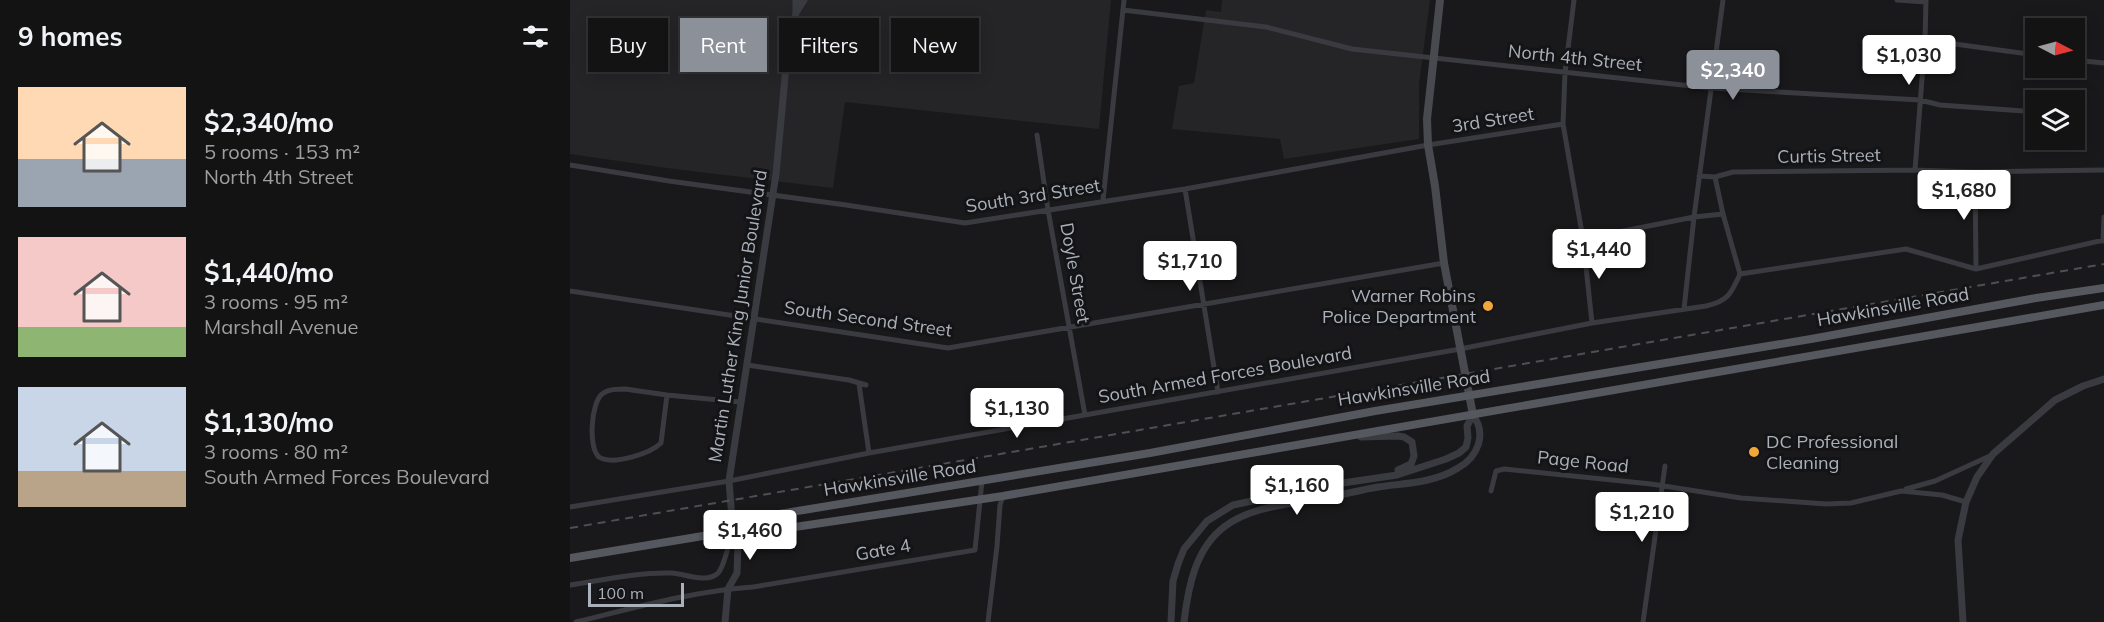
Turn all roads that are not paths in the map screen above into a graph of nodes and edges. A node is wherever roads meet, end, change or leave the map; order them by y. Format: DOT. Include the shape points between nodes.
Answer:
graph roads {
  1 [pos="796,0"];
  2 [pos="804,0"];
  3 [pos="1124,0"];
  4 [pos="1440,0"];
  5 [pos="1574,0"];
  6 [pos="1723,0"];
  7 [pos="1897,0"];
  8 [pos="1926,1"];
  9 [pos="1123,10"];
  10 [pos="796,13"];
  11 [pos="1925,40"];
  12 [pos="2025,54"];
  13 [pos="1434,57"];
  14 [pos="2085,61"];
  15 [pos="2104,63"];
  16 [pos="1565,73"];
  17 [pos="1710,88"];
  18 [pos="1920,100"];
  19 [pos="2025,111"];
  20 [pos="1563,124"];
  21 [pos="1037,135"];
  22 [pos="1428,145"];
  23 [pos="570,165"];
  24 [pos="1915,170"];
  25 [pos="2104,170"];
  26 [pos="1975,172"];
  27 [pos="1700,176"];
  28 [pos="1716,177"];
  29 [pos="1185,189"];
  30 [pos="772,194"];
  31 [pos="1103,200"];
  32 [pos="1048,210"];
  33 [pos="1723,214"];
  34 [pos="1694,217"];
  35 [pos="2104,217"];
  36 [pos="1583,239"];
  37 [pos="2104,241"];
  38 [pos="1444,263"];
  39 [pos="1976,269"];
  40 [pos="1740,274"];
  41 [pos="2104,288"];
  42 [pos="570,291"];
  43 [pos="1204,303"];
  44 [pos="2104,305"];
  45 [pos="1684,309"];
  46 [pos="753,318"];
  47 [pos="1592,323"];
  48 [pos="1070,327"];
  49 [pos="1460,349"];
  50 [pos="747,365"];
  51 [pos="2104,379"];
  52 [pos="858,384"];
  53 [pos="866,385"];
  54 [pos="1218,392"];
  55 [pos="667,395"];
  56 [pos="1469,395"];
  57 [pos="740,402"];
  58 [pos="1085,415"];
  59 [pos="1473,415"];
  60 [pos="1336,439"];
  61 [pos="869,453"];
  62 [pos="1994,454"];
  63 [pos="1665,466"];
  64 [pos="1375,478"];
  65 [pos="729,481"];
  66 [pos="982,481"];
  67 [pos="1662,486"];
  68 [pos="1491,491"];
  69 [pos="1901,491"];
  70 [pos="1003,496"];
  71 [pos="980,499"];
  72 [pos="1966,502"];
  73 [pos="570,507"];
  74 [pos="733,531"];
  75 [pos="570,558"];
  76 [pos="570,585"];
  77 [pos="728,589"];
  78 [pos="576,622"];
  79 [pos="725,622"];
  80 [pos="988,622"];
  81 [pos="1171,622"];
  82 [pos="1185,622"];
  83 [pos="1643,622"];
  84 [pos="1964,622"];
  1 -- 10 [label="street, Martin Luther King Junior Boulevard"];
  2 -- 10 [label="street, Martin Luther King Junior Boulevard"];
  3 -- 9 [label="street"];
  4 -- 13 [label="main road"];
  5 -- 16 [label="street"];
  6 -- 17 [label="street"];
  7 -- 8 [label="street"];
  8 -- 11 [label="street"];
  9 -- 13 [label="street, North 4th Street" via="1266,27 1352,49"];
  9 -- 31 [label="street"];
  10 -- 30 [label="street, Martin Luther King Junior Boulevard" via="788,45"];
  11 -- 12 [label="street"];
  11 -- 18 [label="street"];
  13 -- 16 [label="street, North 4th Street"];
  13 -- 22 [label="main road"];
  14 -- 15 [label="street"];
  16 -- 17 [label="street, North 4th Street"];
  16 -- 20 [label="street"];
  17 -- 18 [label="street, North 4th Street"];
  17 -- 27 [label="street"];
  18 -- 19 [label="street, North 4th Street"];
  18 -- 24 [label="street"];
  20 -- 22 [label="street, 3rd Street"];
  20 -- 36 [label="street"];
  21 -- 32 [label="street, Doyle Street"];
  22 -- 29 [label="street, South 3rd Street"];
  22 -- 38 [label="main road"];
  23 -- 30 [label="street, South 3rd Street"];
  24 -- 26 [label="street, Curtis Street"];
  24 -- 28 [label="street, Curtis Street" via="1733,172"];
  25 -- 26 [label="street, Curtis Street"];
  26 -- 39 [label="street"];
  27 -- 28 [label="street, Curtis Street"];
  27 -- 34 [label="street"];
  28 -- 33 [label="street"];
  29 -- 31 [label="street, South 3rd Street"];
  29 -- 43 [label="street"];
  30 -- 32 [label="street, South 3rd Street" via="965,223"];
  30 -- 46 [label="street, Martin Luther King Junior Boulevard"];
  31 -- 32 [label="street, South 3rd Street"];
  32 -- 48 [label="street, Doyle Street"];
  33 -- 34 [label="street"];
  33 -- 40 [label="street"];
  34 -- 36 [label="street"];
  34 -- 45 [label="street"];
  35 -- 37 [label="street"];
  36 -- 47 [label="street"];
  37 -- 39 [label="street"];
  38 -- 43 [label="street, South Second Street"];
  38 -- 49 [label="main road"];
  39 -- 40 [label="street" via="1906,249"];
  40 -- 45 [label="street, South Armed Forces Boulevard" via="1734,288 1720,303"];
  41 -- 56 [label="main road, Hawkinsville Road"];
  42 -- 46 [label="street, South Second Street"];
  43 -- 48 [label="street, South Second Street"];
  43 -- 54 [label="street"];
  44 -- 59 [label="main road, Hawkinsville Road"];
  45 -- 47 [label="street, South Armed Forces Boulevard"];
  46 -- 48 [label="street, South Second Street" via="948,348"];
  46 -- 50 [label="street, Martin Luther King Junior Boulevard"];
  47 -- 49 [label="street, South Armed Forces Boulevard"];
  48 -- 58 [label="street, Doyle Street"];
  49 -- 54 [label="street, South Armed Forces Boulevard"];
  49 -- 56 [label="main road"];
  50 -- 52 [label="street"];
  50 -- 57 [label="street, Martin Luther King Junior Boulevard"];
  51 -- 62 [label="street" via="2055,400"];
  52 -- 53 [label="street"];
  52 -- 61 [label="street"];
  54 -- 58 [label="street, South Armed Forces Boulevard"];
  55 -- 55 [label="street" via="625,389 602,394 592,420 599,457 609,460 654,450 661,443"];
  55 -- 57 [label="street"];
  56 -- 59 [label="main road"];
  56 -- 66 [label="main road, Hawkinsville Road"];
  57 -- 65 [label="street, Martin Luther King Junior Boulevard"];
  58 -- 61 [label="street, South Armed Forces Boulevard"];
  59 -- 60 [label="main road, Hawkinsville Road"];
  59 -- 64 [label="street" via="1467,426 1466,447 1460,453 1421,468"];
  59 -- 82 [label="street" via="1480,424 1479,447 1459,468 1415,483 1270,508 1237,518 1223,528 1210,539 1201,555 1190,585"];
  60 -- 64 [label="street" via="1398,436 1412,442 1411,464"];
  60 -- 70 [label="main road, Hawkinsville Road"];
  61 -- 65 [label="street, South Armed Forces Boulevard"];
  62 -- 69 [label="street, Page Road" via="1935,481"];
  62 -- 72 [label="street" via="1977,477"];
  63 -- 67 [label="street"];
  64 -- 81 [label="street" via="1233,505 1207,521 1184,549 1178,564"];
  65 -- 73 [label="street, South Armed Forces Boulevard"];
  65 -- 74 [label="street, Martin Luther King Junior Boulevard"];
  66 -- 71 [label="street, Gate 4"];
  66 -- 74 [label="main road, Hawkinsville Road" via="767,516"];
  67 -- 68 [label="street, Page Road" via="1503,469 1496,471"];
  67 -- 69 [label="street, Page Road" via="1741,498 1838,505"];
  67 -- 83 [label="street"];
  69 -- 72 [label="street, Page Road"];
  70 -- 71 [label="main road, Hawkinsville Road"];
  70 -- 80 [label="street"];
  71 -- 74 [label="main road, Hawkinsville Road" via="768,531"];
  71 -- 77 [label="street, Gate 4" via="975,550"];
  72 -- 84 [label="street" via="1958,540"];
  74 -- 75 [label="main road, Hawkinsville Road"];
  74 -- 76 [label="street" via="724,564 714,577 657,573"];
  74 -- 77 [label="street, Martin Luther King Junior Boulevard" via="738,543 737,573"];
  77 -- 78 [label="street"];
  77 -- 79 [label="street, Martin Luther King Junior Boulevard"];
}
